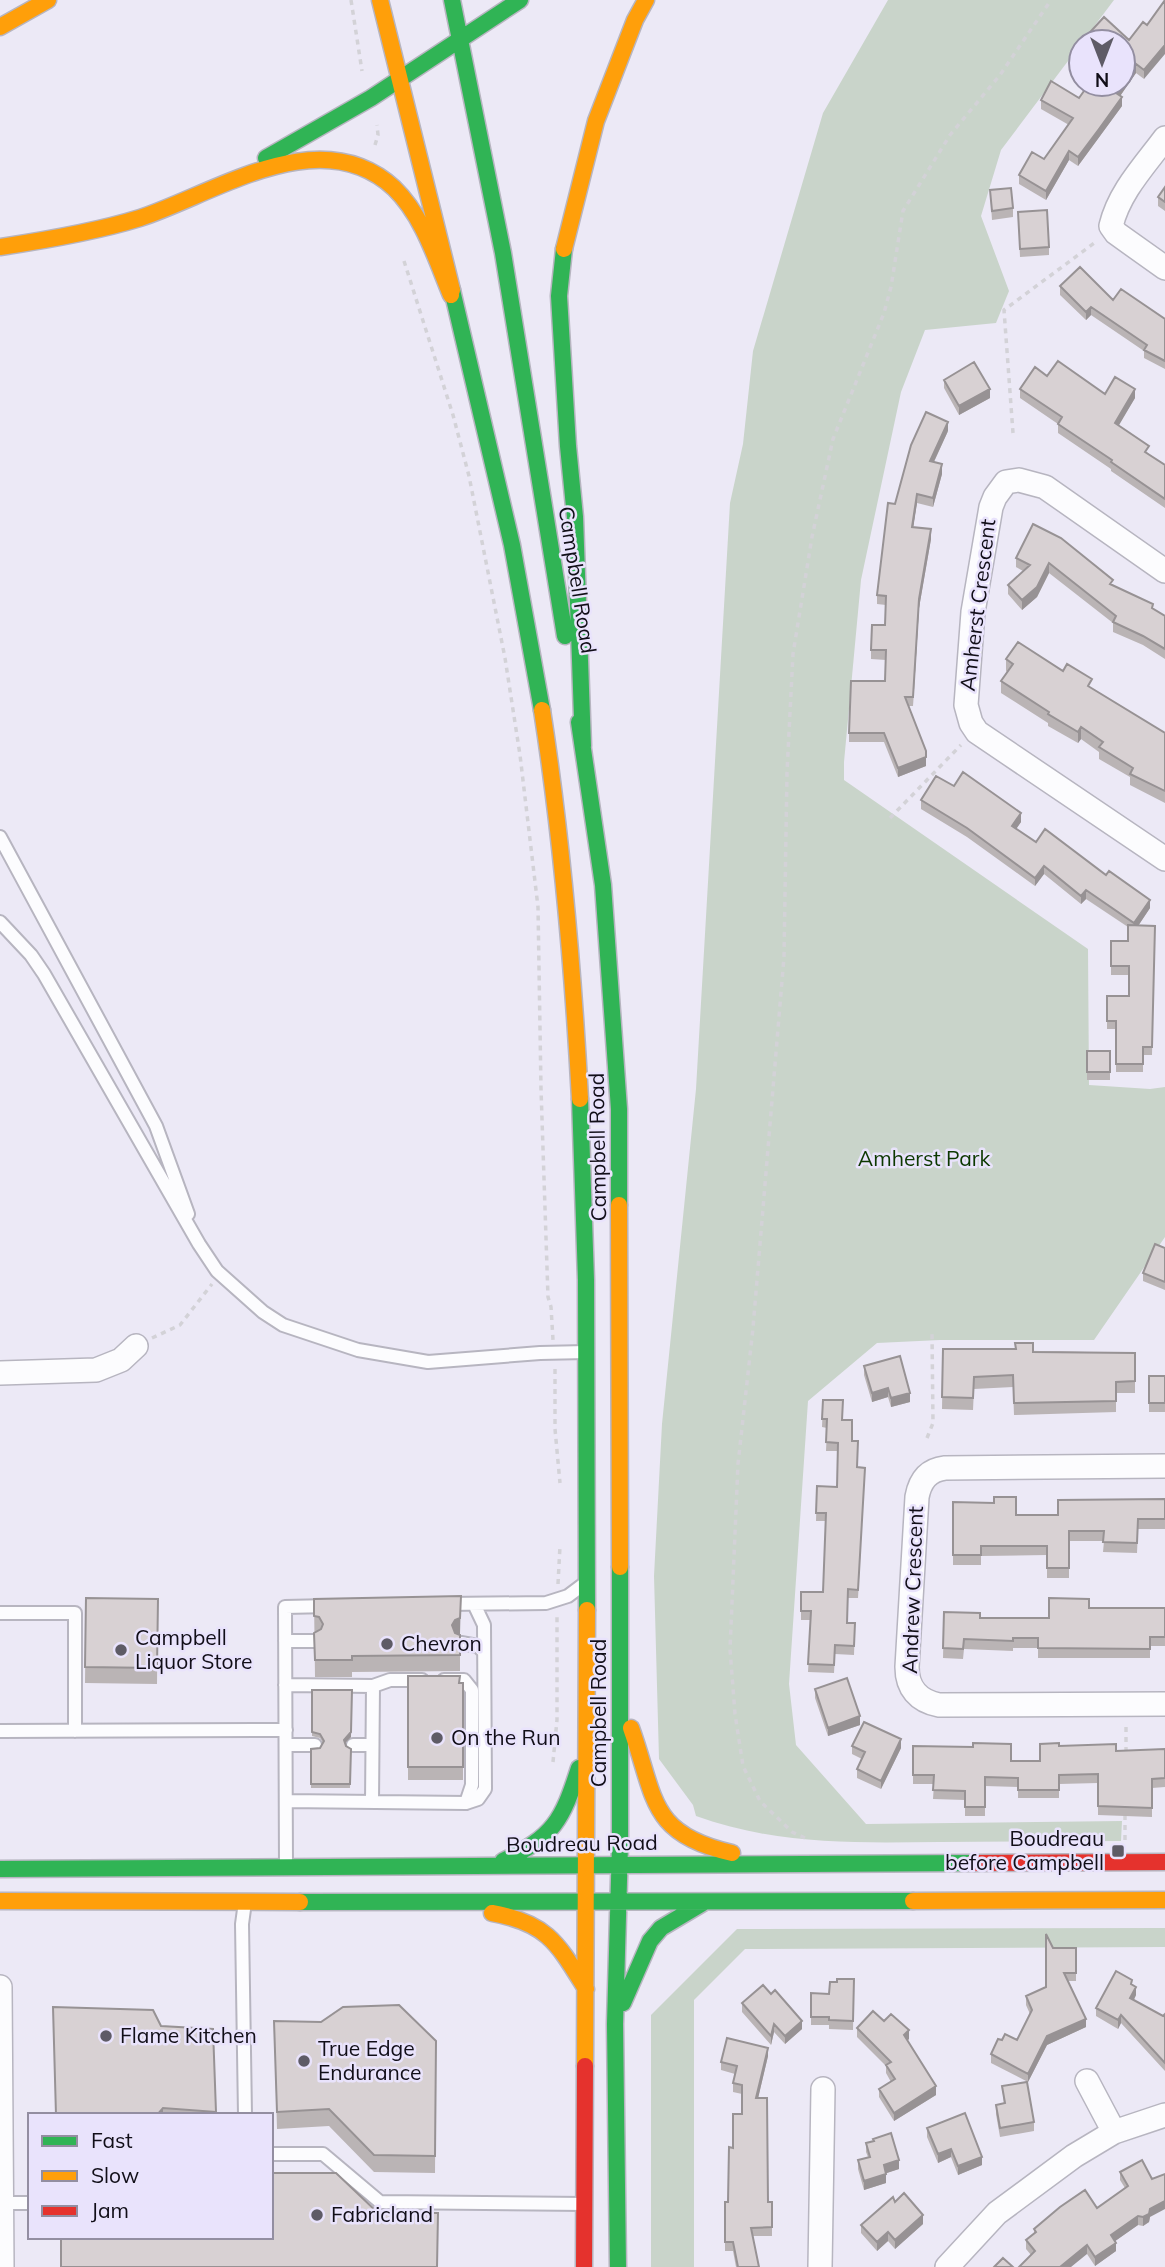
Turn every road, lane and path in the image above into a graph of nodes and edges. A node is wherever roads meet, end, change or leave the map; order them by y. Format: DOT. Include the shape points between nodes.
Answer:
graph roads {
  1 [pos="48,0"];
  2 [pos="352,0"];
  3 [pos="380,0"];
  4 [pos="452,0"];
  5 [pos="520,0"];
  6 [pos="646,0"];
  7 [pos="1051,0"];
  8 [pos="0,27"];
  9 [pos="461,38"];
  10 [pos="366,79"];
  11 [pos="398,79"];
  12 [pos="376,119"];
  13 [pos="1165,138"];
  14 [pos="373,150"];
  15 [pos="220,187"];
  16 [pos="1111,226"];
  17 [pos="0,247"];
  18 [pos="403,258"];
  19 [pos="1165,268"];
  20 [pos="451,295"];
  21 [pos="1013,433"];
  22 [pos="1165,571"];
  23 [pos="961,745"];
  24 [pos="583,746"];
  25 [pos="890,818"];
  26 [pos="0,837"];
  27 [pos="1165,859"];
  28 [pos="0,922"];
  29 [pos="198,1244"];
  30 [pos="220,1274"];
  31 [pos="551,1307"];
  32 [pos="932,1332"];
  33 [pos="136,1346"];
  34 [pos="587,1352"];
  35 [pos="620,1352"];
  36 [pos="0,1373"];
  37 [pos="927,1437"];
  38 [pos="1165,1466"];
  39 [pos="587,1582"];
  40 [pos="474,1604"];
  41 [pos="434,1605"];
  42 [pos="339,1606"];
  43 [pos="0,1613"];
  44 [pos="285,1640"];
  45 [pos="314,1641"];
  46 [pos="461,1643"];
  47 [pos="484,1651"];
  48 [pos="285,1685"];
  49 [pos="373,1686"];
  50 [pos="621,1699"];
  51 [pos="1126,1704"];
  52 [pos="1165,1704"];
  53 [pos="286,1730"];
  54 [pos="0,1731"];
  55 [pos="75,1731"];
  56 [pos="587,1740"];
  57 [pos="286,1745"];
  58 [pos="315,1745"];
  59 [pos="353,1745"];
  60 [pos="372,1745"];
  61 [pos="1126,1752"];
  62 [pos="286,1801"];
  63 [pos="372,1802"];
  64 [pos="466,1803"];
  65 [pos="1125,1805"];
  66 [pos="811,1841"];
  67 [pos="1125,1845"];
  68 [pos="782,1862"];
  69 [pos="1165,1862"];
  70 [pos="619,1863"];
  71 [pos="586,1864"];
  72 [pos="491,1866"];
  73 [pos="286,1867"];
  74 [pos="0,1869"];
  75 [pos="1165,1900"];
  76 [pos="0,1901"];
  77 [pos="245,1901"];
  78 [pos="707,1901"];
  79 [pos="407,1902"];
  80 [pos="619,1902"];
  81 [pos="586,1903"];
  82 [pos="0,1987"];
  83 [pos="586,1989"];
  84 [pos="615,2024"];
  85 [pos="1,2030"];
  86 [pos="1087,2081"];
  87 [pos="823,2089"];
  88 [pos="245,2113"];
  89 [pos="1165,2115"];
  90 [pos="1114,2132"];
  91 [pos="273,2154"];
  92 [pos="2,2203"];
  93 [pos="28,2203"];
  94 [pos="584,2204"];
  95 [pos="2,2267"];
  96 [pos="584,2267"];
  97 [pos="618,2267"];
  98 [pos="820,2267"];
  99 [pos="947,2267"];
  1 -- 8 [label="main road"];
  2 -- 10 [label="path"];
  3 -- 11 [label="main road, Campbell Road"];
  4 -- 9 [label="main road, Campbell Road"];
  5 -- 9 [label="main road"];
  6 -- 24 [label="main road" via="596,121 565,237 559,296 575,517"];
  7 -- 66 [label="path" via="1000,75 950,135 903,211 884,313 833,439 793,654 784,957 738,1464 730,1649 743,1766 772,1815"];
  9 -- 11 [label="main road"];
  9 -- 24 [label="main road, Campbell Road" via="503,253"];
  11 -- 15 [label="main road"];
  11 -- 20 [label="main road, Campbell Road"];
  12 -- 14 [label="path" via="378,135"];
  13 -- 16 [label="street" via="1117,205"];
  15 -- 17 [label="main road" via="104,228"];
  15 -- 20 [label="main road" via="279,164 326,159 381,177 414,213"];
  16 -- 19 [label="street"];
  16 -- 21 [label="path" via="1098,241 1004,310"];
  18 -- 31 [label="path" via="469,476 520,755 538,906"];
  20 -- 34 [label="main road, Campbell Road" via="516,564 560,843 582,1110"];
  22 -- 27 [label="street, Amherst Crescent" via="1045,487 1018,480 1006,482 991,507 980,563 966,705 977,732"];
  23 -- 25 [label="path"];
  24 -- 35 [label="main road, Campbell Road" via="603,886 619,1109"];
  26 -- 29 [label="lane" via="156,1126"];
  28 -- 29 [label="lane" via="44,974"];
  29 -- 30 [label="lane"];
  30 -- 33 [label="path" via="180,1325"];
  30 -- 34 [label="lane" via="283,1325 358,1350 428,1362"];
  32 -- 37 [label="path" via="933,1423"];
  33 -- 36 [label="street" via="121,1360 96,1370"];
  34 -- 35 [label="street"];
  34 -- 39 [label="main road, Campbell Road"];
  35 -- 50 [label="main road, Campbell Road"];
  38 -- 51 [label="street, Andrew Crescent" via="936,1469 921,1483 917,1497 907,1667 915,1694 939,1705"];
  39 -- 40 [label="lane" via="568,1596 546,1603"];
  39 -- 56 [label="main road, Campbell Road"];
  40 -- 41 [label="lane"];
  40 -- 47 [label="lane" via="484,1625"];
  42 -- 44 [label="lane" via="285,1607"];
  43 -- 55 [label="lane" via="75,1613"];
  44 -- 45 [label="lane"];
  44 -- 48 [label="lane"];
  46 -- 47 [label="lane"];
  47 -- 64 [label="lane" via="485,1789 478,1800"];
  48 -- 49 [label="lane"];
  48 -- 53 [label="lane"];
  49 -- 60 [label="lane"];
  49 -- 64 [label="lane" via="390,1681 464,1681 470,1685 472,1785"];
  50 -- 68 [label="main road" via="644,1779 669,1825 686,1839 711,1849"];
  50 -- 70 [label="main road, Campbell Road"];
  51 -- 52 [label="street, Andrew Crescent"];
  51 -- 61 [label="path"];
  53 -- 55 [label="lane"];
  53 -- 57 [label="lane"];
  54 -- 55 [label="lane"];
  56 -- 71 [label="main road, Campbell Road"];
  56 -- 72 [label="main road" via="570,1798 552,1832 535,1846"];
  57 -- 58 [label="lane"];
  57 -- 62 [label="lane"];
  59 -- 60 [label="lane"];
  60 -- 63 [label="lane"];
  62 -- 63 [label="lane"];
  62 -- 73 [label="lane"];
  63 -- 64 [label="lane"];
  65 -- 67 [label="path"];
  68 -- 69 [label="main road, Boudreau Road"];
  68 -- 70 [label="main road, Boudreau Road"];
  70 -- 71 [label="main road, Boudreau Road"];
  70 -- 80 [label="main road, Campbell Road"];
  71 -- 72 [label="main road, Boudreau Road"];
  71 -- 81 [label="main road, Campbell Road"];
  72 -- 73 [label="main road, Boudreau Road"];
  73 -- 74 [label="main road, Boudreau Road"];
  75 -- 78 [label="main road"];
  76 -- 77 [label="main road"];
  77 -- 79 [label="main road"];
  77 -- 88 [label="lane"];
  78 -- 80 [label="main road"];
  78 -- 84 [label="main road" via="661,1927 650,1941"];
  79 -- 81 [label="main road"];
  79 -- 83 [label="main road" via="512,1915 534,1925 551,1936"];
  80 -- 81 [label="main road"];
  80 -- 84 [label="main road, Campbell Road"];
  81 -- 83 [label="main road, Campbell Road"];
  82 -- 85 [label="street"];
  83 -- 94 [label="main road, Campbell Road"];
  84 -- 97 [label="main road, Campbell Road"];
  85 -- 92 [label="street"];
  86 -- 90 [label="street"];
  87 -- 98 [label="street"];
  89 -- 90 [label="street"];
  90 -- 99 [label="street" via="997,2213"];
  91 -- 94 [label="lane" via="323,2154 380,2202"];
  92 -- 93 [label="lane"];
  92 -- 95 [label="street"];
  94 -- 96 [label="main road, Campbell Road"];
}
